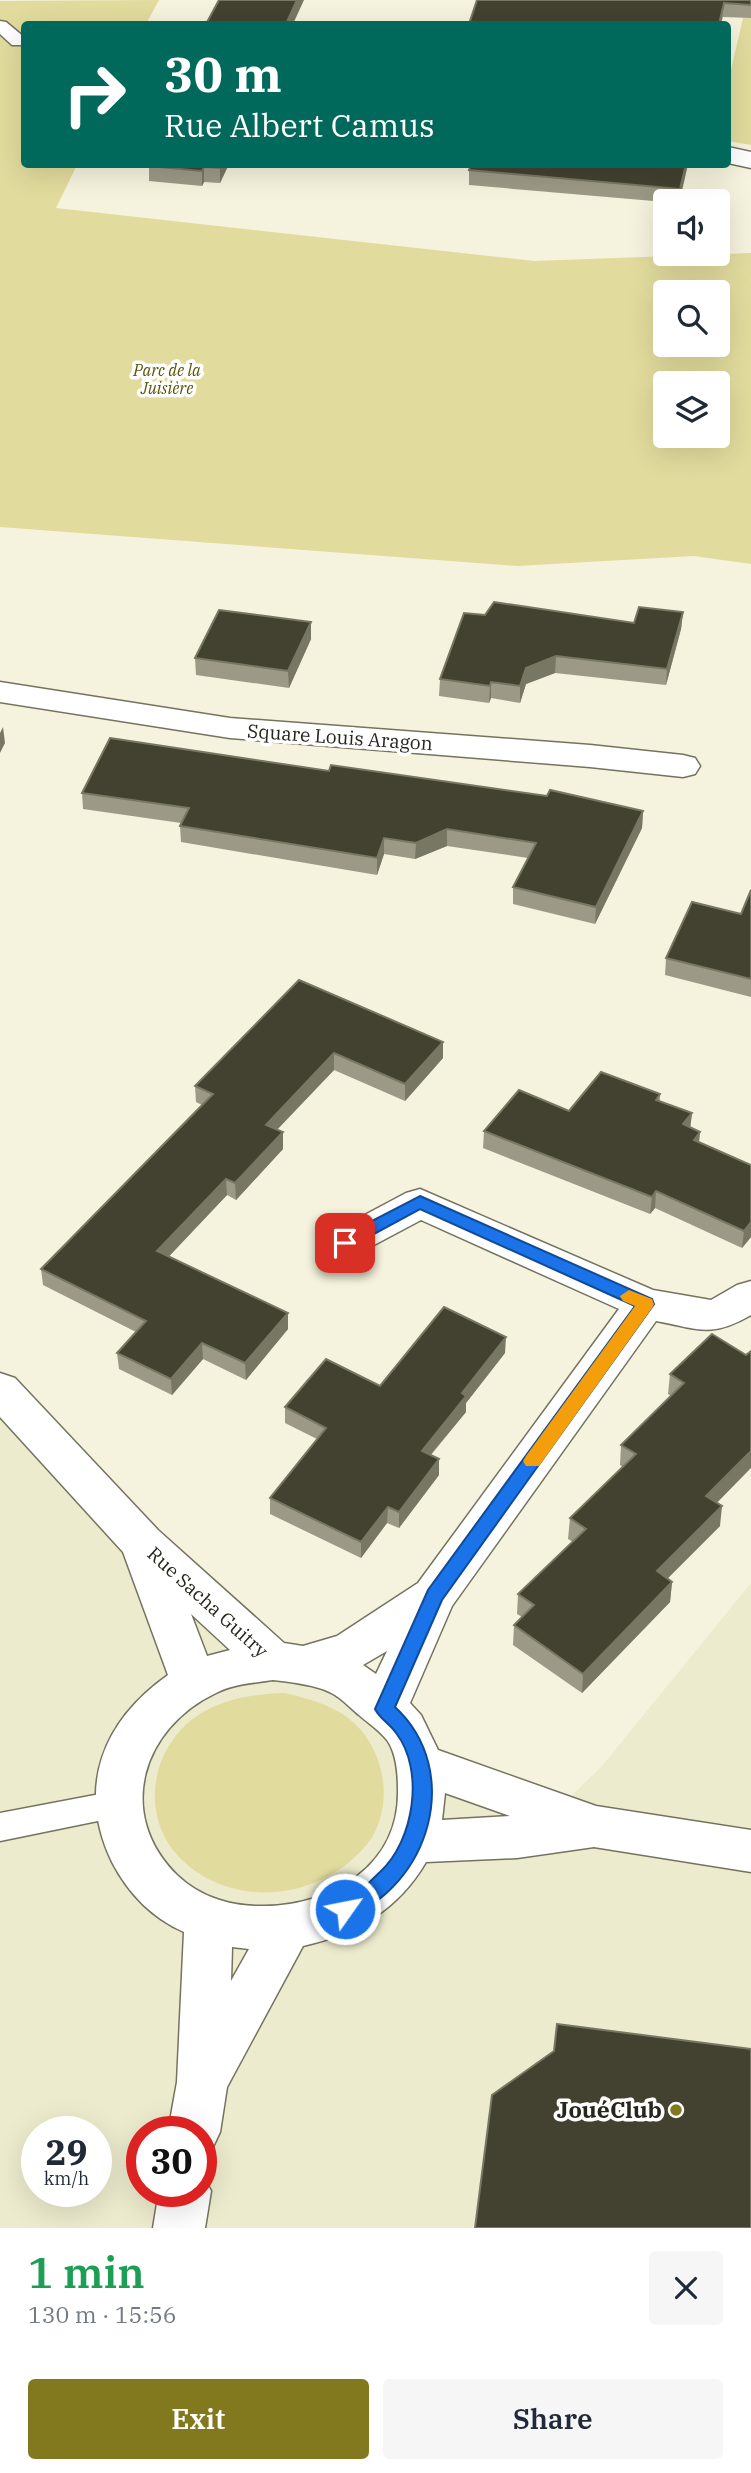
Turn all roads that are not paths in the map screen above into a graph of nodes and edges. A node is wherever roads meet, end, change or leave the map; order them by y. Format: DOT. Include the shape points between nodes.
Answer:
graph roads {
  1 [pos="0,26"];
  2 [pos="18,41"];
  3 [pos="731,156"];
  4 [pos="751,160"];
  5 [pos="0,692"];
  6 [pos="683,766"];
  7 [pos="345,1243"];
  8 [pos="751,1296"];
  9 [pos="646,1304"];
  10 [pos="0,1389"];
  11 [pos="142,1544"];
  12 [pos="434,1596"];
  13 [pos="289,1663"];
  14 [pos="194,1682"];
  15 [pos="384,1709"];
  16 [pos="419,1763"];
  17 [pos="116,1805"];
  18 [pos="0,1827"];
  19 [pos="596,1827"];
  20 [pos="412,1842"];
  21 [pos="751,1851"];
  22 [pos="209,1920"];
  23 [pos="287,1928"];
  24 [pos="202,2082"];
  25 [pos="197,2116"];
  26 [pos="182,2207"];
  27 [pos="179,2228"];
  1 -- 2 [label="lane"];
  3 -- 4 [label="street"];
  5 -- 6 [label="street, Square Louis Aragon" via="230,728"];
  7 -- 9 [label="street" via="420,1202"];
  8 -- 9 [label="street" via="716,1316"];
  9 -- 12 [label="street"];
  10 -- 11 [label="street, Rue Sacha Guitry"];
  11 -- 13 [label="street, Rue Sacha Guitry"];
  11 -- 14 [label="street, Rue Sacha Guitry"];
  12 -- 13 [label="street" via="352,1650"];
  12 -- 15 [label="street"];
  13 -- 14 [label="street" via="237,1666"];
  13 -- 15 [label="street" via="347,1679"];
  14 -- 17 [label="street" via="161,1704 136,1734 121,1768"];
  15 -- 16 [label="street" via="405,1728"];
  16 -- 19 [label="street"];
  16 -- 20 [label="street" via="424,1800"];
  17 -- 18 [label="lane"];
  17 -- 22 [label="street" via="124,1841 143,1874 172,1901"];
  19 -- 20 [label="street" via="517,1837"];
  19 -- 21 [label="street"];
  20 -- 23 [label="street" via="392,1874 363,1900 327,1918"];
  22 -- 23 [label="street" via="247,1928"];
  22 -- 24 [label="street"];
  23 -- 24 [label="street"];
  24 -- 25 [label="street"];
  26 -- 27 [label="street"];
}
